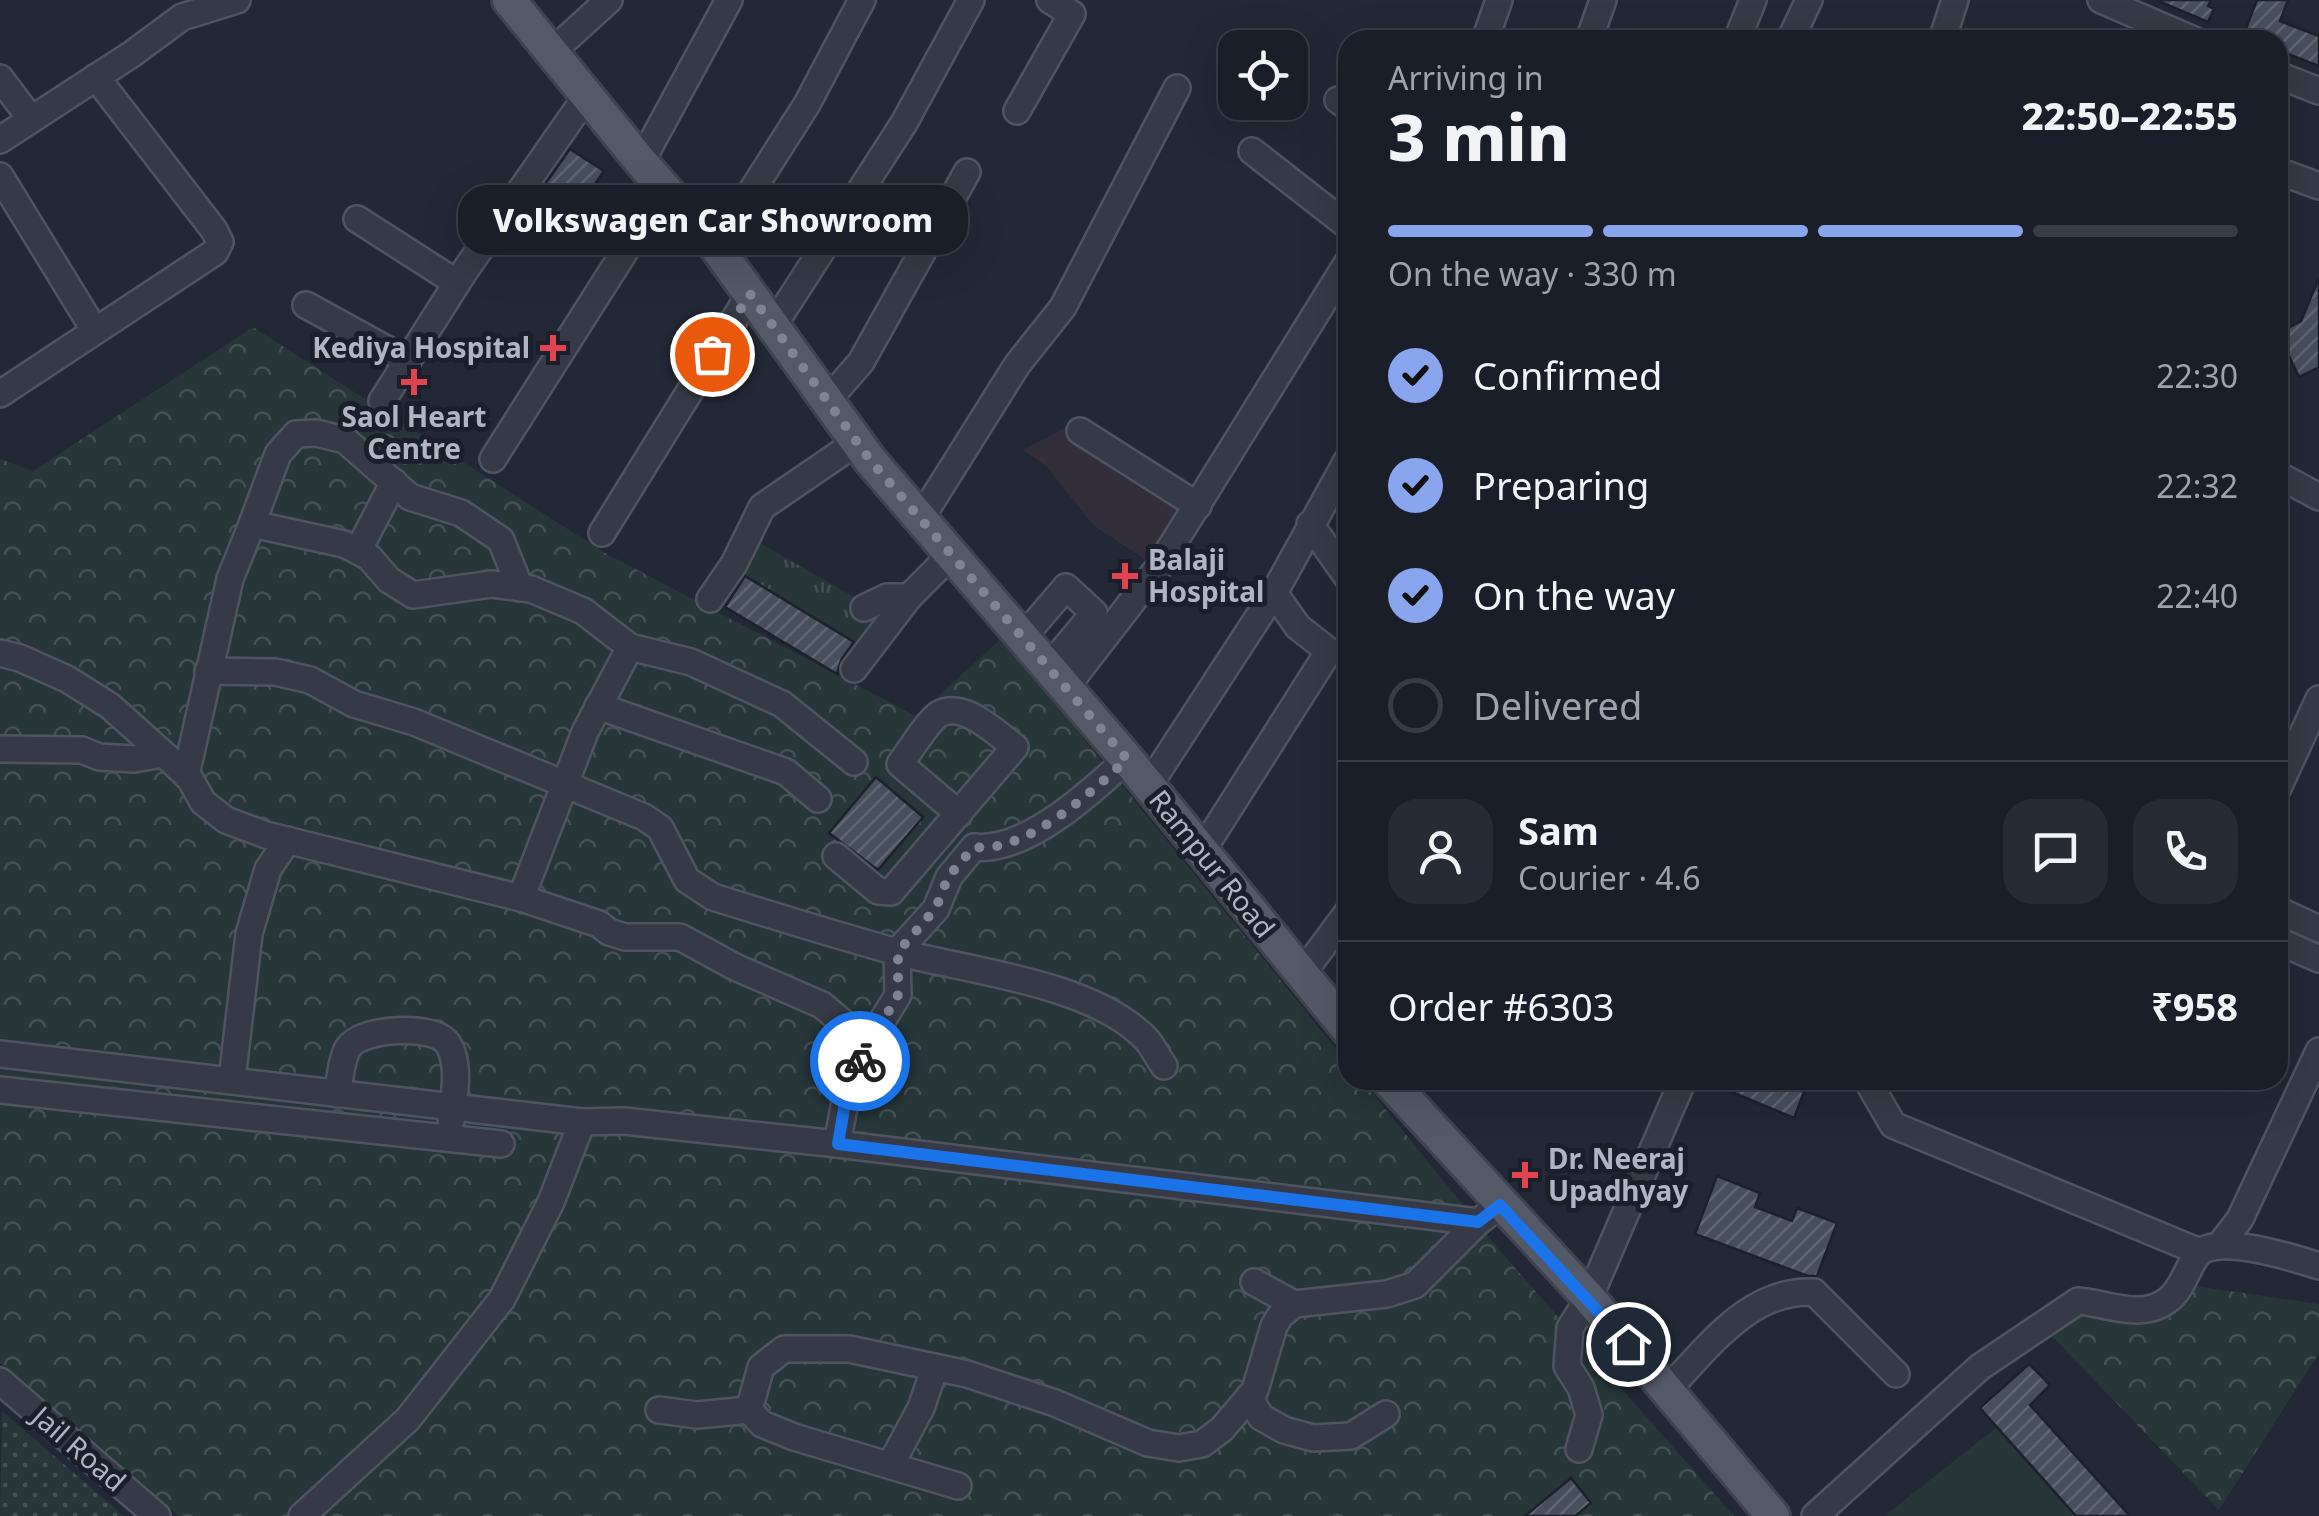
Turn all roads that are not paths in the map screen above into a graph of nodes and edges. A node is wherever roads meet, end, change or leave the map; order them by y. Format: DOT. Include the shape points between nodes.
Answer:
graph roads {
  1 [pos="237,0"];
  2 [pos="509,0"];
  3 [pos="609,0"];
  4 [pos="729,0"];
  5 [pos="862,0"];
  6 [pos="972,0"];
  7 [pos="1050,0"];
  8 [pos="1499,0"];
  9 [pos="1603,0"];
  10 [pos="1753,0"];
  11 [pos="1809,0"];
  12 [pos="1954,0"];
  13 [pos="2100,0"];
  14 [pos="1488,30"];
  15 [pos="1592,30"];
  16 [pos="1740,30"];
  17 [pos="1795,30"];
  18 [pos="1945,30"];
  19 [pos="2170,30"];
  20 [pos="554,51"];
  21 [pos="96,77"];
  22 [pos="0,78"];
  23 [pos="2288,80"];
  24 [pos="1177,88"];
  25 [pos="2319,91"];
  26 [pos="588,94"];
  27 [pos="1017,110"];
  28 [pos="32,119"];
  29 [pos="0,140"];
  30 [pos="1252,151"];
  31 [pos="641,162"];
  32 [pos="967,172"];
  33 [pos="2288,175"];
  34 [pos="0,176"];
  35 [pos="2319,186"];
  36 [pos="665,188"];
  37 [pos="1338,218"];
  38 [pos="357,219"];
  39 [pos="716,248"];
  40 [pos="1338,278"];
  41 [pos="457,283"];
  42 [pos="750,294"];
  43 [pos="306,306"];
  44 [pos="773,326"];
  45 [pos="95,332"];
  46 [pos="408,361"];
  47 [pos="0,394"];
  48 [pos="382,401"];
  49 [pos="827,401"];
  50 [pos="1080,431"];
  51 [pos="857,442"];
  52 [pos="494,459"];
  53 [pos="1338,476"];
  54 [pos="2288,480"];
  55 [pos="394,482"];
  56 [pos="2319,497"];
  57 [pos="1198,506"];
  58 [pos="922,518"];
  59 [pos="252,524"];
  60 [pos="1310,524"];
  61 [pos="602,532"];
  62 [pos="358,552"];
  63 [pos="952,554"];
  64 [pos="1338,564"];
  65 [pos="520,588"];
  66 [pos="1274,593"];
  67 [pos="908,597"];
  68 [pos="710,599"];
  69 [pos="864,608"];
  70 [pos="1023,637"];
  71 [pos="630,647"];
  72 [pos="0,653"];
  73 [pos="854,669"];
  74 [pos="208,671"];
  75 [pos="1058,677"];
  76 [pos="2319,699"];
  77 [pos="598,706"];
  78 [pos="2288,737"];
  79 [pos="0,749"];
  80 [pos="164,754"];
  81 [pos="1127,759"];
  82 [pos="854,762"];
  83 [pos="186,774"];
  84 [pos="565,784"];
  85 [pos="1148,785"];
  86 [pos="818,799"];
  87 [pos="955,819"];
  88 [pos="288,840"];
  89 [pos="974,847"];
  90 [pos="1202,851"];
  91 [pos="836,856"];
  92 [pos="521,898"];
  93 [pos="2288,915"];
  94 [pos="1338,925"];
  95 [pos="2319,929"];
  96 [pos="2288,946"];
  97 [pos="898,952"];
  98 [pos="2319,960"];
  99 [pos="1302,974"];
  100 [pos="1338,1018"];
  101 [pos="868,1044"];
  102 [pos="2319,1051"];
  103 [pos="0,1054"];
  104 [pos="78,1064"];
  105 [pos="1164,1066"];
  106 [pos="232,1080"];
  107 [pos="0,1090"];
  108 [pos="308,1090"];
  109 [pos="1396,1090"];
  110 [pos="1679,1090"];
  111 [pos="1873,1090"];
  112 [pos="337,1094"];
  113 [pos="71,1098"];
  114 [pos="453,1106"];
  115 [pos="309,1121"];
  116 [pos="582,1122"];
  117 [pos="450,1138"];
  118 [pos="501,1144"];
  119 [pos="838,1144"];
  120 [pos="1489,1213"];
  121 [pos="2210,1248"];
  122 [pos="2319,1266"];
  123 [pos="1254,1282"];
  124 [pos="1589,1298"];
  125 [pos="1294,1304"];
  126 [pos="935,1367"];
  127 [pos="1896,1374"];
  128 [pos="0,1381"];
  129 [pos="1667,1390"];
  130 [pos="1249,1397"];
  131 [pos="660,1410"];
  132 [pos="749,1410"];
  133 [pos="1386,1414"];
  134 [pos="1579,1449"];
  135 [pos="891,1464"];
  136 [pos="958,1486"];
  137 [pos="157,1516"];
  138 [pos="302,1516"];
  139 [pos="1773,1516"];
  140 [pos="1814,1516"];
  1 -- 21 [label="street" via="182,17"];
  2 -- 20 [label="main road, Rampur Road"];
  3 -- 20 [label="street"];
  4 -- 31 [label="street"];
  5 -- 39 [label="street" via="807,104"];
  6 -- 44 [label="street" via="904,123"];
  7 -- 27 [label="street" via="1072,14"];
  8 -- 14 [label="street"];
  9 -- 15 [label="street"];
  10 -- 16 [label="street"];
  11 -- 17 [label="street"];
  12 -- 18 [label="street"];
  13 -- 19 [label="street"];
  20 -- 26 [label="main road, Rampur Road"];
  21 -- 28 [label="street"];
  21 -- 45 [label="street" via="220,242 215,252"];
  22 -- 28 [label="street"];
  23 -- 25 [label="street"];
  24 -- 58 [label="street" via="1063,307 1017,365"];
  26 -- 31 [label="main road, Rampur Road"];
  26 -- 41 [label="street"];
  28 -- 29 [label="street"];
  30 -- 37 [label="street"];
  31 -- 36 [label="main road, Rampur Road"];
  32 -- 49 [label="street" via="861,362"];
  33 -- 35 [label="street"];
  34 -- 45 [label="street"];
  36 -- 39 [label="main road, Rampur Road"];
  36 -- 52 [label="street"];
  38 -- 41 [label="street"];
  39 -- 42 [label="main road, Rampur Road"];
  40 -- 57 [label="street"];
  41 -- 46 [label="street"];
  42 -- 44 [label="main road, Rampur Road"];
  42 -- 61 [label="street"];
  43 -- 46 [label="street"];
  44 -- 49 [label="main road, Rampur Road"];
  45 -- 47 [label="street"];
  46 -- 48 [label="street"];
  49 -- 51 [label="main road, Rampur Road"];
  50 -- 57 [label="street"];
  51 -- 58 [label="main road, Rampur Road"];
  51 -- 68 [label="street" via="762,507"];
  53 -- 60 [label="street"];
  54 -- 56 [label="street"];
  55 -- 59 [label="street" via="345,440 296,434 278,454"];
  55 -- 62 [label="street"];
  55 -- 65 [label="street" via="410,497 461,513 501,540"];
  57 -- 75 [label="street" via="1127,611"];
  58 -- 63 [label="main road, Rampur Road"];
  59 -- 62 [label="street"];
  59 -- 74 [label="street" via="230,578"];
  60 -- 64 [label="street"];
  60 -- 66 [label="street"];
  62 -- 65 [label="street" via="413,595 492,584"];
  63 -- 67 [label="street"];
  63 -- 70 [label="main road, Rampur Road"];
  65 -- 71 [label="street" via="583,611"];
  66 -- 85 [label="street"];
  66 -- 90 [label="street" via="1298,627 1329,651"];
  67 -- 69 [label="street" via="886,597"];
  67 -- 73 [label="street"];
  70 -- 75 [label="main road, Rampur Road"];
  70 -- 75 [label="street" via="1066,587 1094,614"];
  71 -- 77 [label="street"];
  71 -- 82 [label="street" via="691,662 782,704"];
  72 -- 80 [label="street" via="67,678"];
  74 -- 83 [label="street"];
  74 -- 84 [label="street" via="310,680 354,704"];
  75 -- 81 [label="main road, Rampur Road"];
  76 -- 78 [label="street"];
  77 -- 84 [label="street"];
  77 -- 86 [label="street" via="786,772"];
  79 -- 80 [label="street" via="82,750 134,759"];
  80 -- 83 [label="street"];
  81 -- 85 [label="main road, Rampur Road"];
  81 -- 89 [label="street" via="1032,832"];
  83 -- 88 [label="street" via="226,820"];
  84 -- 92 [label="street"];
  84 -- 97 [label="street" via="660,828 687,880 713,897"];
  85 -- 90 [label="main road, Rampur Road"];
  87 -- 87 [label="street" via="1015,747 956,711 938,715 900,764"];
  87 -- 89 [label="street"];
  87 -- 91 [label="street" via="891,892 878,891"];
  88 -- 92 [label="street"];
  88 -- 106 [label="street" via="268,869 248,934"];
  89 -- 97 [label="street"];
  90 -- 99 [label="main road, Rampur Road"];
  92 -- 101 [label="street" via="624,937 680,937 822,1005"];
  93 -- 95 [label="street"];
  94 -- 99 [label="street"];
  96 -- 98 [label="street"];
  97 -- 101 [label="street" via="898,995"];
  97 -- 105 [label="street" via="1018,979 1108,1012 1147,1040"];
  99 -- 100 [label="main road, Rampur Road"];
  101 -- 119 [label="street" via="847,1091"];
  102 -- 121 [label="street" via="2240,1219"];
  103 -- 104 [label="street"];
  104 -- 106 [label="street"];
  104 -- 113 [label="street"];
  106 -- 108 [label="street"];
  107 -- 113 [label="street"];
  108 -- 112 [label="street"];
  108 -- 115 [label="street"];
  109 -- 120 [label="main road"];
  110 -- 124 [label="street"];
  111 -- 121 [label="street" via="1894,1124"];
  112 -- 114 [label="street"];
  112 -- 114 [label="street" via="347,1049 358,1040 380,1032 436,1033 455,1059"];
  113 -- 115 [label="street"];
  114 -- 116 [label="street"];
  114 -- 117 [label="street"];
  115 -- 117 [label="street"];
  116 -- 119 [label="street"];
  116 -- 138 [label="street" via="502,1299 408,1419"];
  117 -- 118 [label="street"];
  119 -- 120 [label="street"];
  120 -- 124 [label="main road"];
  120 -- 125 [label="street" via="1415,1285"];
  121 -- 122 [label="street"];
  121 -- 140 [label="street" via="2168,1300 2120,1311 2078,1301 1980,1367"];
  123 -- 125 [label="street"];
  124 -- 129 [label="main road"];
  124 -- 134 [label="street" via="1570,1328 1567,1366 1589,1416"];
  125 -- 130 [label="street" via="1274,1326"];
  126 -- 130 [label="street" via="1055,1404 1148,1443 1179,1448 1202,1444 1222,1430"];
  126 -- 132 [label="street" via="849,1349 784,1350 761,1366"];
  126 -- 135 [label="street"];
  127 -- 129 [label="street" via="1814,1292 1792,1291 1749,1307"];
  128 -- 137 [label="street, Jail Road"];
  129 -- 139 [label="main road"];
  130 -- 133 [label="street" via="1261,1417 1313,1438 1351,1436"];
  131 -- 132 [label="street"];
  132 -- 135 [label="street" via="762,1424 794,1437"];
  135 -- 136 [label="street"];
}
